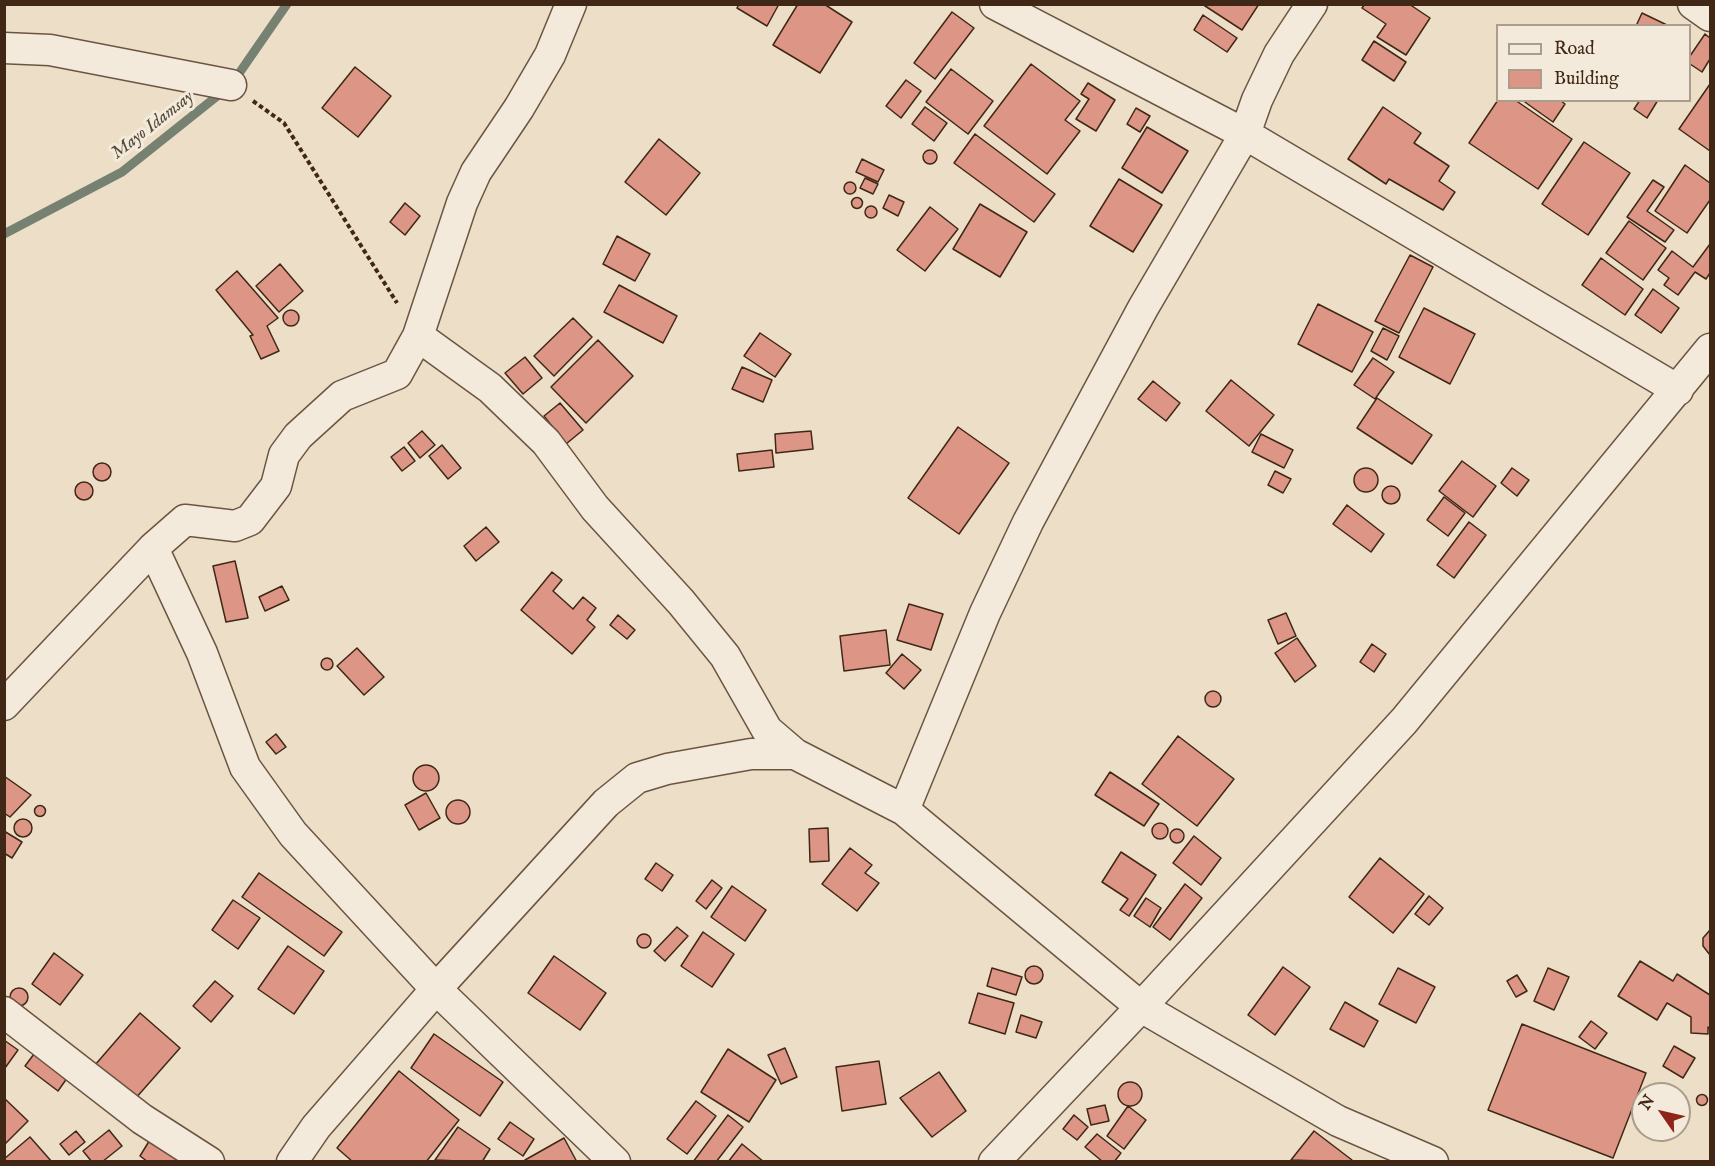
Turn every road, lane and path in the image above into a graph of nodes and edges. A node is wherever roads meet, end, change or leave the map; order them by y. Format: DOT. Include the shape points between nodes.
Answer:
graph roads {
  1 [pos="571,4"];
  2 [pos="995,4"];
  3 [pos="1312,4"];
  4 [pos="1693,4"];
  5 [pos="1710,16"];
  6 [pos="4,48"];
  7 [pos="231,85"];
  8 [pos="1245,134"];
  9 [pos="418,336"];
  10 [pos="1710,349"];
  11 [pos="1678,390"];
  12 [pos="153,548"];
  13 [pos="4,705"];
  14 [pos="795,754"];
  15 [pos="904,810"];
  16 [pos="436,989"];
  17 [pos="1141,1007"];
  18 [pos="4,1012"];
  19 [pos="209,1161"];
  20 [pos="292,1161"];
  21 [pos="615,1161"];
  22 [pos="994,1161"];
  23 [pos="1433,1161"];
  1 -- 9 [label="street" via="550,56 476,172"];
  2 -- 8 [label="street"];
  3 -- 8 [label="street" via="1279,54"];
  4 -- 5 [label="street"];
  6 -- 7 [label="street" via="50,50"];
  7 -- 9 [label="path" via="284,123"];
  8 -- 11 [label="street"];
  8 -- 15 [label="street" via="1143,308 1028,522 985,613"];
  9 -- 12 [label="street" via="397,374 342,396 298,436 284,455 276,486 250,520 235,526 185,520"];
  9 -- 14 [label="street" via="490,388 546,442 595,508 725,656 767,730"];
  10 -- 11 [label="street"];
  11 -- 17 [label="street" via="1404,720"];
  12 -- 13 [label="street"];
  12 -- 16 [label="street" via="202,653 245,767 293,834"];
  14 -- 15 [label="street"];
  14 -- 16 [label="street" via="751,754 637,778 606,803"];
  15 -- 17 [label="street"];
  16 -- 20 [label="street" via="316,1127"];
  16 -- 21 [label="street"];
  17 -- 22 [label="street"];
  17 -- 23 [label="street" via="1338,1121"];
  18 -- 19 [label="street" via="142,1119"];
}
